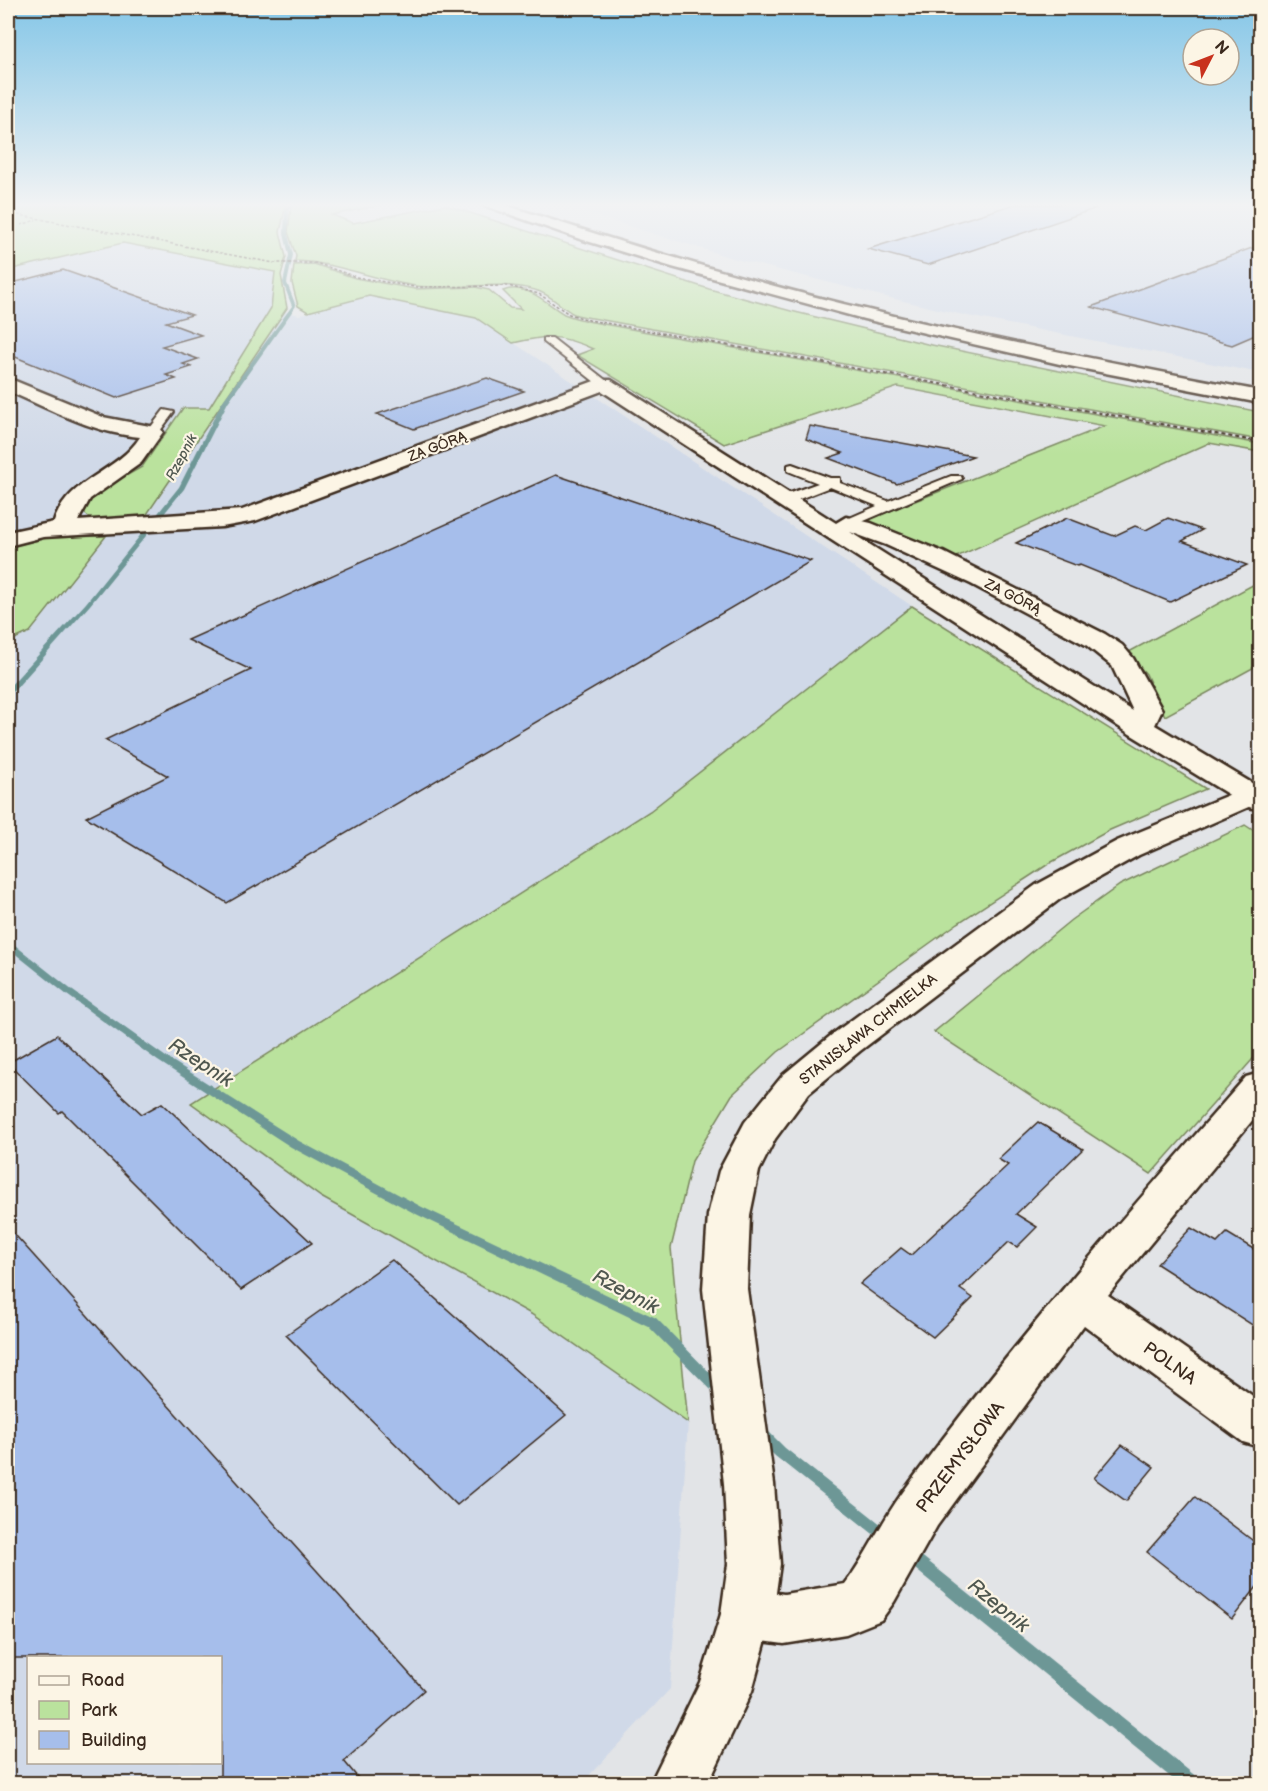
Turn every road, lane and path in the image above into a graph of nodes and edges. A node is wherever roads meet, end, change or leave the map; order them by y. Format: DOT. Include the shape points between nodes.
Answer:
graph roads {
  1 [pos="517,288"];
  2 [pos="762,288"];
  3 [pos="548,340"];
  4 [pos="8,384"];
  5 [pos="604,384"];
  6 [pos="1260,397"];
  7 [pos="168,412"];
  8 [pos="153,432"];
  9 [pos="1260,442"];
  10 [pos="792,468"];
  11 [pos="845,477"];
  12 [pos="956,479"];
  13 [pos="828,483"];
  14 [pos="784,500"];
  15 [pos="888,506"];
  16 [pos="839,525"];
  17 [pos="64,529"];
  18 [pos="8,539"];
  19 [pos="1140,728"];
  20 [pos="1258,796"];
  21 [pos="1260,1086"];
  22 [pos="1079,1298"];
  23 [pos="1260,1427"];
  24 [pos="747,1614"];
  25 [pos="678,1784"];
  1 -- 9 [label="path" via="539,294 568,314 588,320"];
  2 -- 6 [label="street" via="1046,355"];
  3 -- 5 [label="lane"];
  4 -- 8 [label="street" via="104,424"];
  5 -- 14 [label="street, ZA GÓRĄ"];
  5 -- 17 [label="street, ZA GÓRĄ" via="268,509 222,520"];
  7 -- 8 [label="lane"];
  8 -- 17 [label="street" via="136,458 76,498"];
  10 -- 13 [label="lane"];
  11 -- 13 [label="lane"];
  12 -- 15 [label="lane"];
  13 -- 14 [label="lane"];
  13 -- 15 [label="lane"];
  14 -- 16 [label="street, ZA GÓRĄ"];
  15 -- 16 [label="lane"];
  16 -- 19 [label="street, ZA GÓRĄ"];
  16 -- 19 [label="street, ZA GÓRĄ" via="951,565 1113,651 1148,710"];
  17 -- 18 [label="street, ZA GÓRĄ"];
  19 -- 20 [label="street, ZA GÓRĄ"];
  20 -- 24 [label="street, STANISŁAWA CHMIELKA" via="1128,848 1048,892 796,1084 759,1132 739,1171 729,1215 725,1289 749,1484 754,1564"];
  21 -- 22 [label="street, PRZEMYSŁOWA"];
  22 -- 23 [label="street, POLNA"];
  22 -- 24 [label="street, PRZEMYSŁOWA" via="919,1510 862,1602 846,1609 784,1618"];
  24 -- 25 [label="street" via="725,1691"];
}
